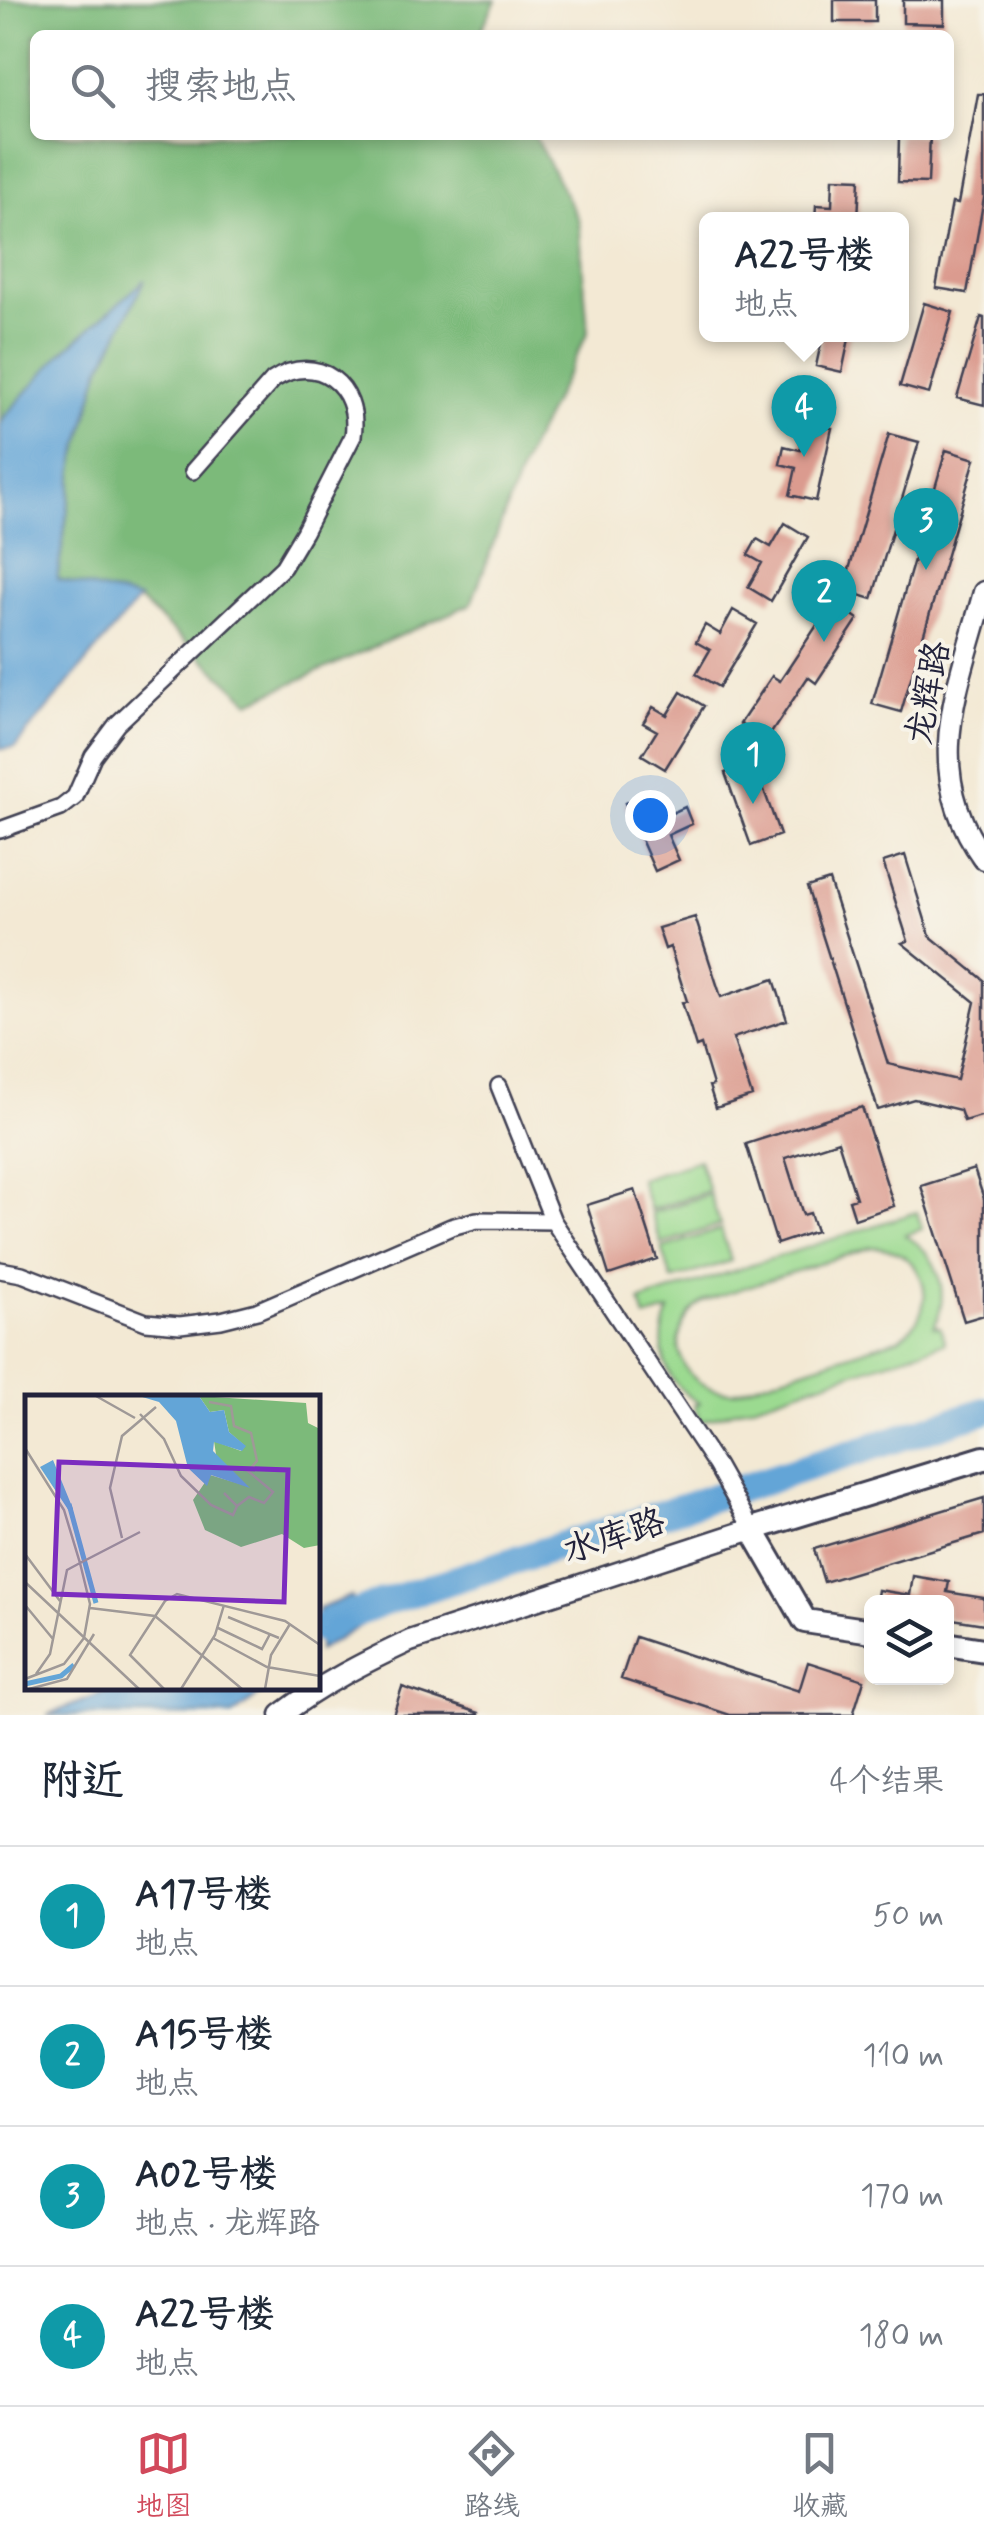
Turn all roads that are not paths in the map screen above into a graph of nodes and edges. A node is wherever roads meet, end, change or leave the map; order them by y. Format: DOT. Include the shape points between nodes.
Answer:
graph roads {
  1 [pos="193,470"];
  2 [pos="984,592"];
  3 [pos="0,830"];
  4 [pos="984,859"];
  5 [pos="499,1086"];
  6 [pos="553,1221"];
  7 [pos="0,1270"];
  8 [pos="984,1458"];
  9 [pos="752,1529"];
  10 [pos="864,1631"];
  11 [pos="954,1645"];
  12 [pos="984,1650"];
  13 [pos="320,1687"];
  14 [pos="315,1690"];
  15 [pos="281,1715"];
  1 -- 3 [label="street" via="285,372 333,378 352,402 352,436 283,567 118,724 74,797"];
  2 -- 4 [label="street, 龙辉路" via="947,747 953,798"];
  5 -- 6 [label="street"];
  6 -- 7 [label="street" via="451,1226 258,1311 180,1325 146,1322"];
  6 -- 9 [label="street"];
  8 -- 9 [label="main road, 水库路"];
  9 -- 10 [label="main road" via="805,1621"];
  9 -- 13 [label="street, 水库路" via="410,1640"];
  11 -- 12 [label="main road"];
  14 -- 15 [label="street, 水库路"];
}
